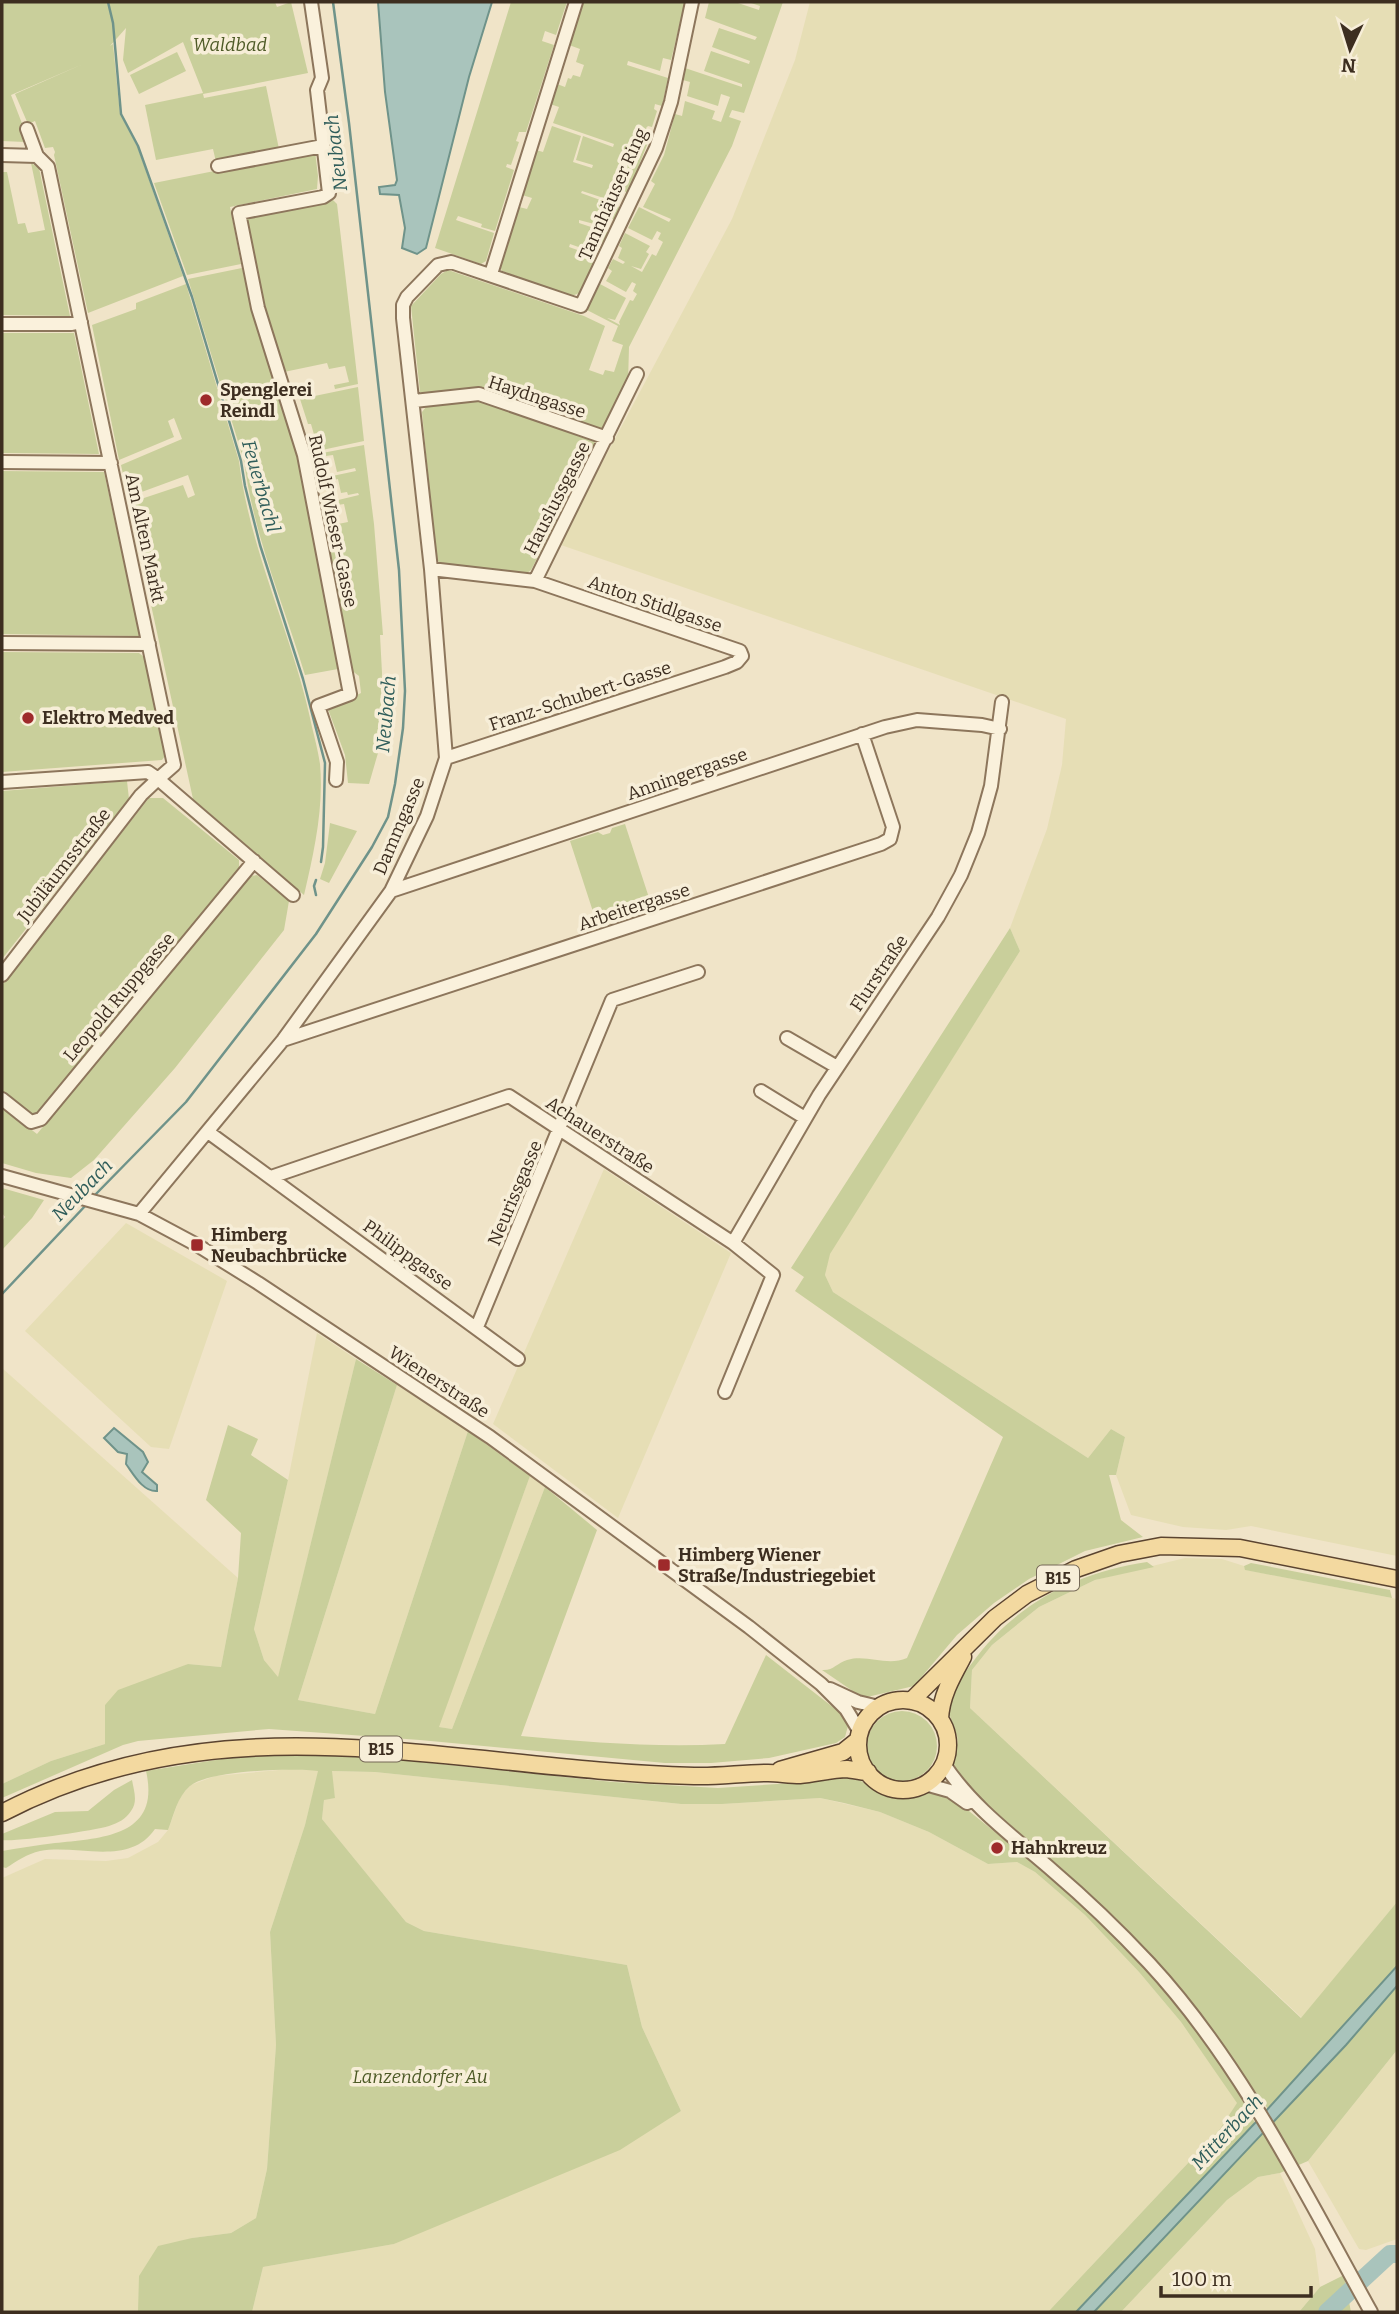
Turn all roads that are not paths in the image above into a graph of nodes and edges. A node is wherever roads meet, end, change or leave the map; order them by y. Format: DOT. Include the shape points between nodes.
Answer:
graph roads {
  1 [pos="311,2"];
  2 [pos="576,2"];
  3 [pos="692,2"];
  4 [pos="27,129"];
  5 [pos="324,152"];
  6 [pos="2,155"];
  7 [pos="37,156"];
  8 [pos="218,166"];
  9 [pos="491,274"];
  10 [pos="81,322"];
  11 [pos="2,324"];
  12 [pos="405,327"];
  13 [pos="637,374"];
  14 [pos="414,401"];
  15 [pos="607,438"];
  16 [pos="2,462"];
  17 [pos="111,463"];
  18 [pos="432,569"];
  19 [pos="535,582"];
  20 [pos="2,643"];
  21 [pos="149,644"];
  22 [pos="725,667"];
  23 [pos="1002,702"];
  24 [pos="1000,729"];
  25 [pos="862,734"];
  26 [pos="446,758"];
  27 [pos="158,779"];
  28 [pos="336,780"];
  29 [pos="2,782"];
  30 [pos="254,861"];
  31 [pos="391,891"];
  32 [pos="293,895"];
  33 [pos="698,972"];
  34 [pos="2,975"];
  35 [pos="787,1038"];
  36 [pos="283,1040"];
  37 [pos="837,1068"];
  38 [pos="761,1091"];
  39 [pos="2,1099"];
  40 [pos="805,1118"];
  41 [pos="560,1129"];
  42 [pos="208,1132"];
  43 [pos="2,1176"];
  44 [pos="271,1177"];
  45 [pos="139,1214"];
  46 [pos="733,1243"];
  47 [pos="477,1327"];
  48 [pos="518,1359"];
  49 [pos="724,1392"];
  50 [pos="1397,1579"];
  51 [pos="972,1642"];
  52 [pos="821,1684"];
  53 [pos="911,1701"];
  54 [pos="879,1707"];
  55 [pos="940,1719"];
  56 [pos="859,1736"];
  57 [pos="944,1764"];
  58 [pos="868,1772"];
  59 [pos="769,1773"];
  60 [pos="925,1784"];
  61 [pos="2,1813"];
  62 [pos="999,1825"];
  63 [pos="1370,2309"];
  1 -- 5 [label="street" via="322,78 317,90"];
  2 -- 9 [label="street"];
  3 -- 9 [label="street, Tannhäuser Ring" via="671,102 656,148 581,306"];
  4 -- 7 [label="street, Am Alten Markt"];
  5 -- 8 [label="street"];
  5 -- 28 [label="street, Rudolf Wieser-Gasse" via="327,196 239,213 258,308 304,455 350,694 318,706 337,762"];
  6 -- 7 [label="street"];
  7 -- 10 [label="street, Am Alten Markt" via="48,167"];
  9 -- 12 [label="street, Tannhäuser Ring" via="454,262 440,264 405,299"];
  10 -- 11 [label="street"];
  10 -- 17 [label="street, Am Alten Markt"];
  12 -- 14 [label="street, Dammgasse"];
  13 -- 15 [label="street, Hauslussgasse"];
  14 -- 15 [label="street, Haydngasse" via="479,394"];
  14 -- 18 [label="street, Dammgasse"];
  15 -- 19 [label="street, Hauslussgasse"];
  16 -- 17 [label="street"];
  17 -- 21 [label="street, Am Alten Markt"];
  18 -- 19 [label="street, Hauslussgasse"];
  18 -- 26 [label="street, Dammgasse"];
  19 -- 22 [label="street, Anton Stidlgasse" via="740,651 737,662"];
  20 -- 21 [label="street"];
  21 -- 27 [label="street, Am Alten Markt" via="174,765"];
  22 -- 26 [label="street, Franz-Schubert-Gasse"];
  23 -- 24 [label="street, Flurstraße"];
  24 -- 25 [label="street, Anningergasse" via="917,720"];
  24 -- 37 [label="street, Flurstraße" via="991,786 961,875"];
  25 -- 31 [label="street, Anningergasse"];
  25 -- 36 [label="street, Arbeitergasse" via="893,827 890,839 881,844"];
  26 -- 31 [label="street, Dammgasse" via="427,816"];
  27 -- 29 [label="street" via="148,772"];
  27 -- 30 [label="street"];
  27 -- 34 [label="street, Jubiläumsstraße"];
  30 -- 32 [label="street"];
  30 -- 39 [label="street, Leopold Ruppgasse" via="41,1119 31,1122"];
  31 -- 36 [label="street, Dammgasse"];
  33 -- 41 [label="street, Neurissgasse" via="612,1000"];
  35 -- 37 [label="street"];
  36 -- 42 [label="street, Dammgasse"];
  37 -- 40 [label="street, Flurstraße"];
  38 -- 40 [label="street"];
  40 -- 46 [label="street, Flurstraße"];
  41 -- 44 [label="street, Achauerstraße" via="509,1096"];
  41 -- 46 [label="street, Achauerstraße"];
  41 -- 47 [label="street, Neurissgasse"];
  42 -- 44 [label="street, Philippgasse"];
  42 -- 45 [label="street, Dammgasse"];
  43 -- 45 [label="street, Wienerstraße"];
  44 -- 47 [label="street, Philippgasse"];
  45 -- 52 [label="street, Wienerstraße" via="258,1283 490,1437"];
  46 -- 49 [label="street, Achauerstraße" via="773,1275"];
  47 -- 48 [label="street, Philippgasse"];
  50 -- 51 [label="main road, B15" via="1240,1548 1161,1546 1076,1569 1027,1594"];
  51 -- 53 [label="main road, B15"];
  51 -- 55 [label="main road, B15" via="949,1682"];
  52 -- 54 [label="street, Wienerstraße"];
  52 -- 56 [label="street, Wienerstraße" via="846,1709"];
  53 -- 54 [label="main road"];
  53 -- 55 [label="main road"];
  54 -- 56 [label="main road, B15" via="869,1715"];
  55 -- 57 [label="main road, B15" via="947,1736"];
  56 -- 58 [label="main road"];
  56 -- 59 [label="main road, B15" via="843,1752"];
  57 -- 60 [label="main road"];
  57 -- 62 [label="street" via="956,1783"];
  58 -- 59 [label="main road, B15"];
  58 -- 60 [label="main road, B15" via="882,1784 899,1789"];
  59 -- 61 [label="main road, B15" via="695,1777 404,1750 260,1746 118,1768 71,1782"];
  60 -- 62 [label="street" via="950,1791"];
  62 -- 63 [label="street" via="1094,1907 1150,1965 1206,2034 1289,2164"];
}
